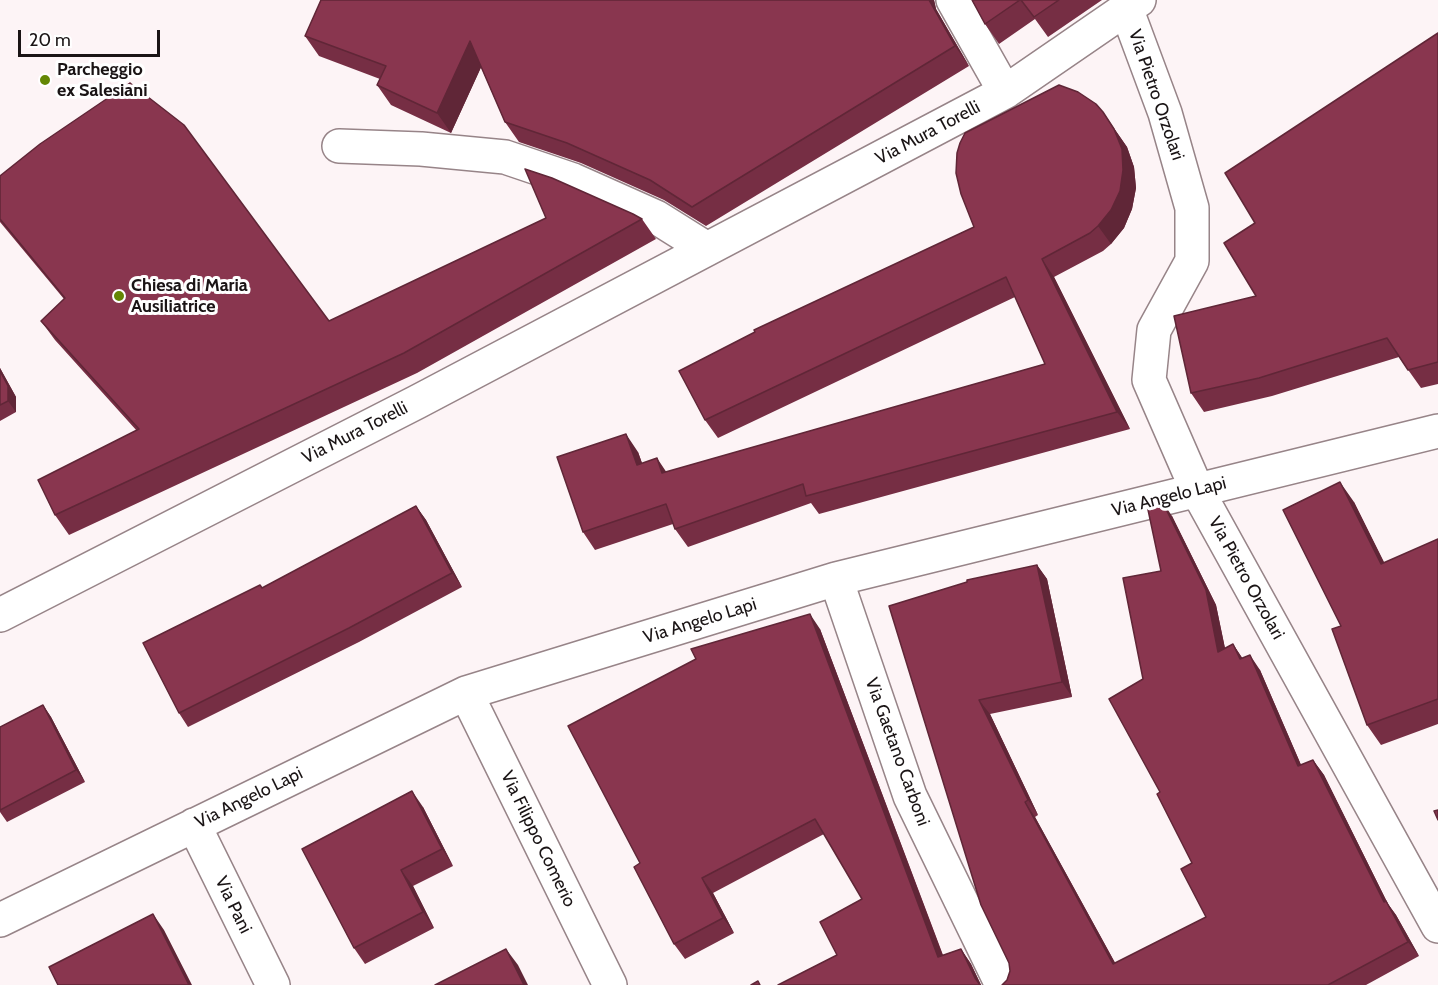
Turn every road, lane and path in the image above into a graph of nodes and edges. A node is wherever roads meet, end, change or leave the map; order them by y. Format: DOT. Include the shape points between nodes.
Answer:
graph roads {
  1 [pos="953,0"];
  2 [pos="1132,4"];
  3 [pos="1005,92"];
  4 [pos="339,146"];
  5 [pos="707,249"];
  6 [pos="1438,431"];
  7 [pos="1197,490"];
  8 [pos="836,579"];
  9 [pos="0,615"];
  10 [pos="466,693"];
  11 [pos="194,825"];
  12 [pos="0,920"];
  13 [pos="1438,926"];
  14 [pos="273,985"];
  15 [pos="610,985"];
  16 [pos="1002,985"];
  1 -- 3 [label="street"];
  2 -- 3 [label="street, Via Mura Torelli"];
  2 -- 7 [label="street, Via Pietro Orzolari" via="1192,208 1192,261 1154,330 1149,380"];
  3 -- 5 [label="street, Via Mura Torelli"];
  4 -- 5 [label="street" via="505,157 573,180 657,217"];
  5 -- 9 [label="street, Via Mura Torelli"];
  6 -- 7 [label="street, Via Angelo Lapi"];
  7 -- 8 [label="street, Via Angelo Lapi"];
  7 -- 13 [label="street, Via Pietro Orzolari"];
  8 -- 10 [label="street, Via Angelo Lapi"];
  8 -- 16 [label="street, Via Gaetano Carboni" via="910,796"];
  10 -- 11 [label="street, Via Angelo Lapi"];
  10 -- 15 [label="street, Via Filippo Comerio"];
  11 -- 12 [label="street, Via Angelo Lapi"];
  11 -- 14 [label="street, Via Pani"];
}
